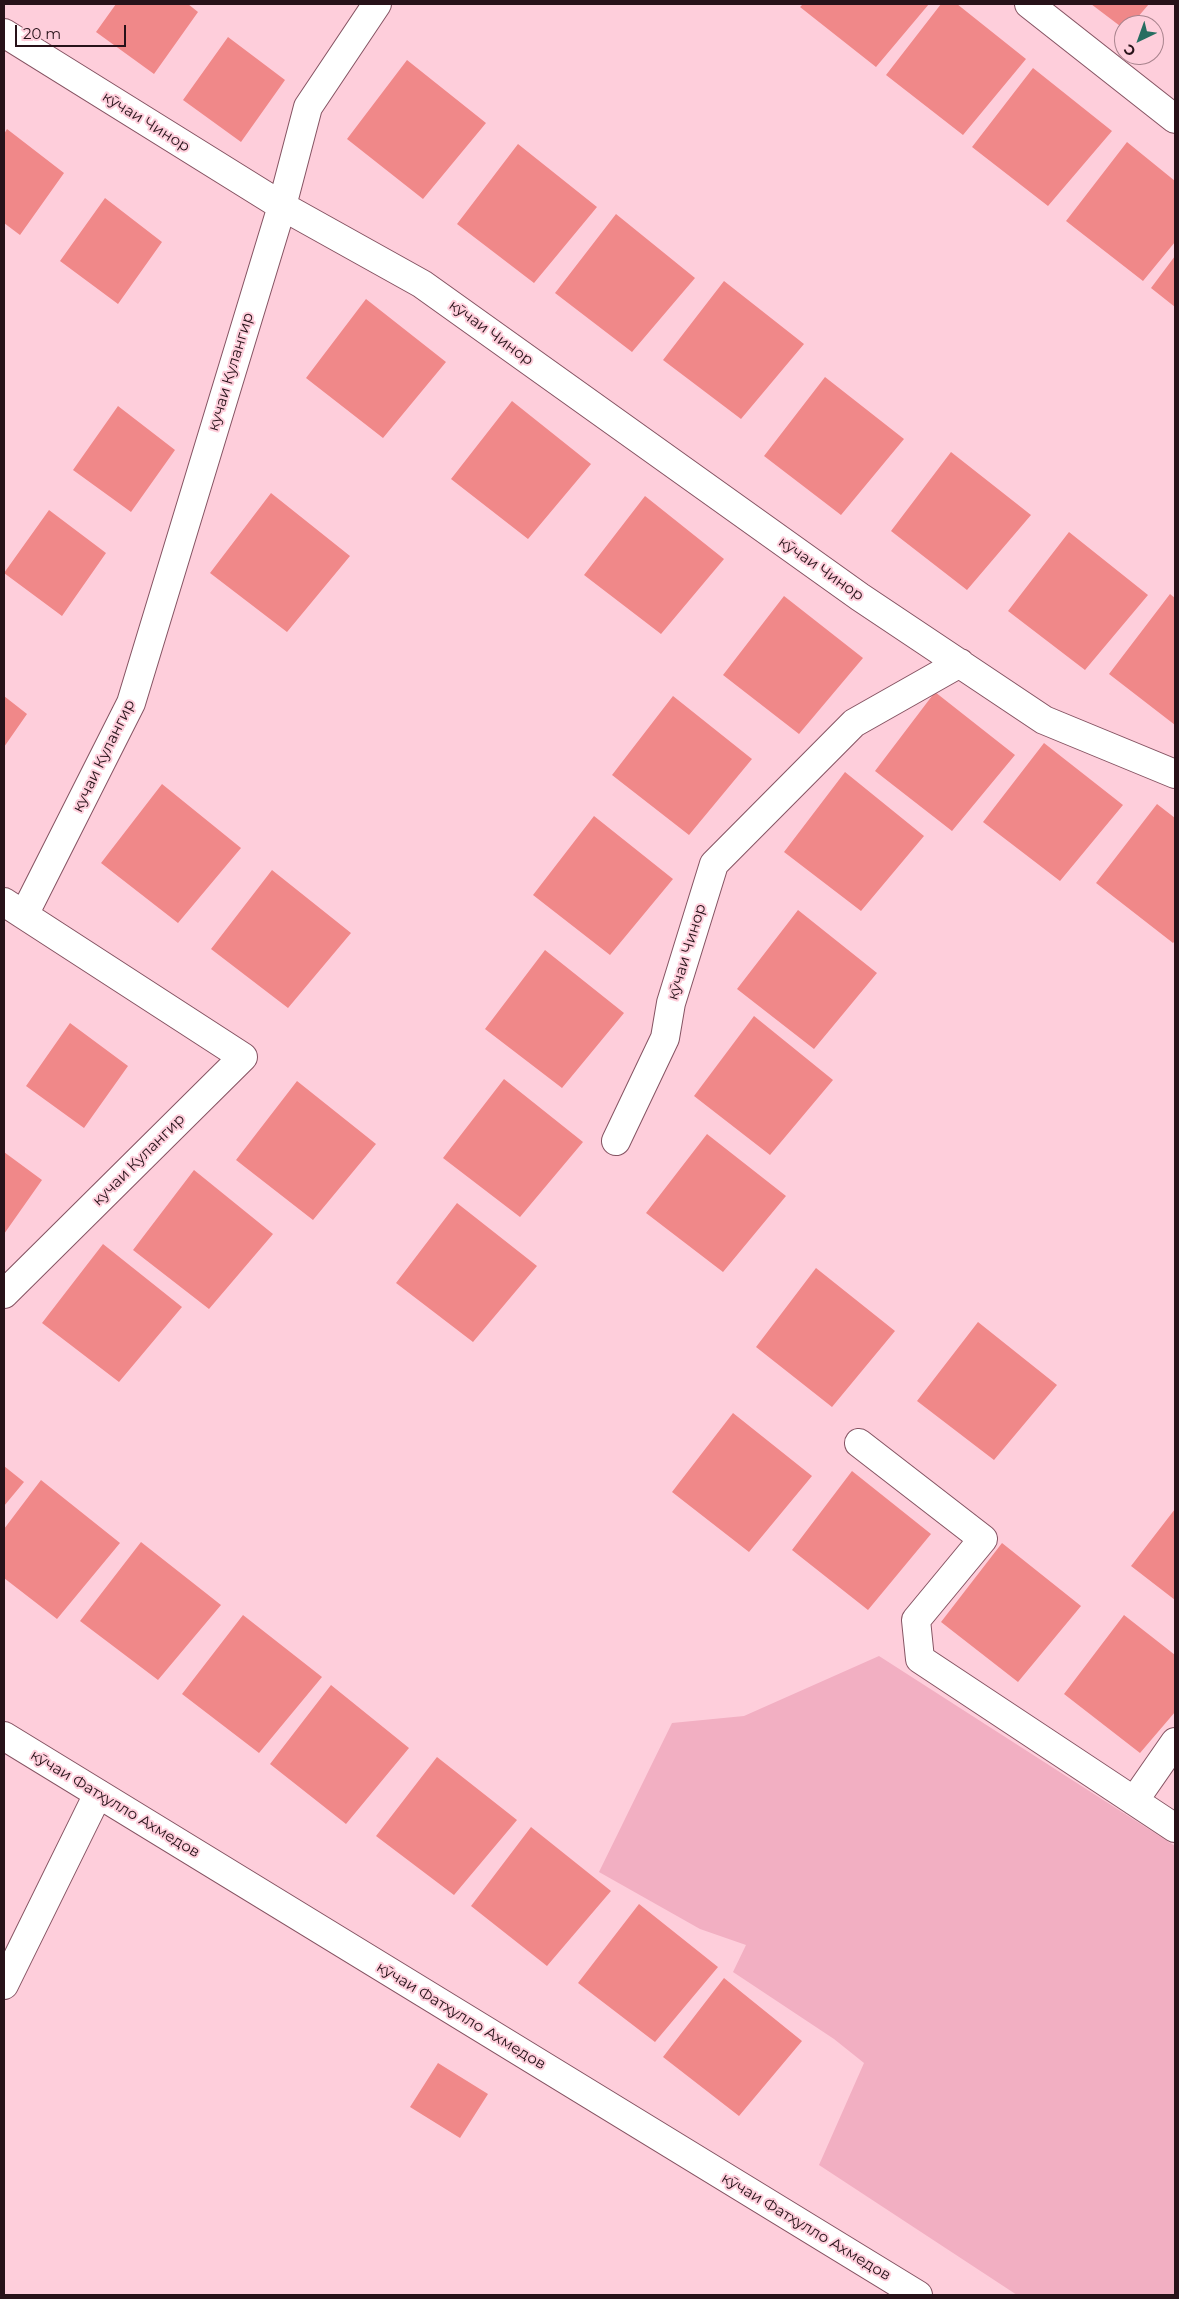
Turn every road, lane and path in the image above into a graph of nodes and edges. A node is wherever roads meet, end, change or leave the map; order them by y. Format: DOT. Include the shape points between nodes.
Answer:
graph roads {
  1 [pos="377,4"];
  2 [pos="1029,4"];
  3 [pos="4,33"];
  4 [pos="1175,119"];
  5 [pos="282,206"];
  6 [pos="960,663"];
  7 [pos="1175,774"];
  8 [pos="14,909"];
  9 [pos="616,1141"];
  10 [pos="4,1294"];
  11 [pos="859,1443"];
  12 [pos="4,1736"];
  13 [pos="1175,1742"];
  14 [pos="98,1794"];
  15 [pos="1134,1801"];
  16 [pos="1175,1828"];
  17 [pos="4,1985"];
  18 [pos="918,2295"];
  1 -- 5 [label="street, кучаи Кулангир" via="308,107"];
  2 -- 4 [label="street"];
  3 -- 5 [label="street, кӯчаи Чинор"];
  5 -- 6 [label="street, кӯчаи Чинор" via="422,284 860,597"];
  5 -- 8 [label="street, кучаи Кулангир" via="131,703"];
  6 -- 7 [label="street, кӯчаи Чинор" via="1044,720"];
  6 -- 9 [label="street, кӯчаи Чинор" via="854,723 714,864 671,1003 664,1038"];
  8 -- 10 [label="street, кучаи Кулангир" via="243,1056"];
  11 -- 15 [label="street" via="983,1539 916,1620 920,1659"];
  12 -- 14 [label="street, кӯчаи Фатҳулло Ахмедов"];
  13 -- 15 [label="street"];
  14 -- 17 [label="street"];
  14 -- 18 [label="street, кӯчаи Фатҳулло Ахмедов"];
  15 -- 16 [label="street"];
}
